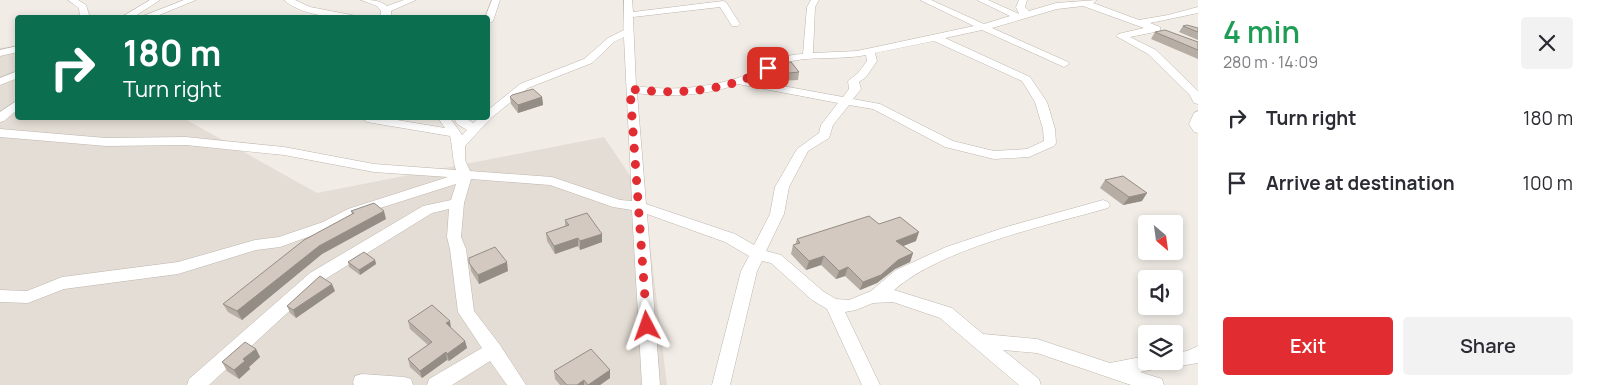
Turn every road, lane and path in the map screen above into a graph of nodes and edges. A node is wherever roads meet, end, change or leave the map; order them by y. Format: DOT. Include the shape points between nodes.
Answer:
graph roads {
  1 [pos="72,0"];
  2 [pos="156,0"];
  3 [pos="192,0"];
  4 [pos="288,0"];
  5 [pos="366,0"];
  6 [pos="412,0"];
  7 [pos="496,0"];
  8 [pos="628,0"];
  9 [pos="815,0"];
  10 [pos="924,0"];
  11 [pos="981,0"];
  12 [pos="1023,0"];
  13 [pos="1089,2"];
  14 [pos="1198,10"];
  15 [pos="1187,12"];
  16 [pos="386,14"];
  17 [pos="84,15"];
  18 [pos="129,15"];
  19 [pos="150,15"];
  20 [pos="344,15"];
  21 [pos="490,15"];
  22 [pos="629,15"];
  23 [pos="1023,16"];
  24 [pos="1198,16"];
  25 [pos="1140,22"];
  26 [pos="736,24"];
  27 [pos="984,26"];
  28 [pos="1154,28"];
  29 [pos="629,31"];
  30 [pos="1166,33"];
  31 [pos="934,36"];
  32 [pos="15,50"];
  33 [pos="870,52"];
  34 [pos="0,53"];
  35 [pos="808,57"];
  36 [pos="1064,64"];
  37 [pos="15,75"];
  38 [pos="737,81"];
  39 [pos="0,82"];
  40 [pos="630,89"];
  41 [pos="1198,100"];
  42 [pos="847,101"];
  43 [pos="15,106"];
  44 [pos="490,113"];
  45 [pos="1198,116"];
  46 [pos="0,118"];
  47 [pos="376,120"];
  48 [pos="445,120"];
  49 [pos="461,120"];
  50 [pos="482,120"];
  51 [pos="1198,128"];
  52 [pos="474,129"];
  53 [pos="0,133"];
  54 [pos="457,139"];
  55 [pos="465,176"];
  56 [pos="457,204"];
  57 [pos="1103,204"];
  58 [pos="640,207"];
  59 [pos="757,254"];
  60 [pos="0,296"];
  61 [pos="875,297"];
  62 [pos="833,305"];
  63 [pos="982,341"];
  64 [pos="494,350"];
  65 [pos="1198,353"];
  66 [pos="1183,359"];
  67 [pos="1138,365"];
  68 [pos="1111,370"];
  69 [pos="362,382"];
  70 [pos="196,385"];
  71 [pos="404,385"];
  72 [pos="436,385"];
  73 [pos="517,385"];
  74 [pos="651,385"];
  75 [pos="721,385"];
  76 [pos="871,385"];
  77 [pos="1032,385"];
  78 [pos="1155,385"];
  1 -- 17 [label="street" via="83,7"];
  2 -- 18 [label="street"];
  3 -- 19 [label="street"];
  4 -- 20 [label="street" via="308,9"];
  5 -- 16 [label="street" via="380,4"];
  6 -- 16 [label="street"];
  7 -- 21 [label="street"];
  8 -- 22 [label="street"];
  9 -- 35 [label="street" via="811,7"];
  10 -- 27 [label="street"];
  11 -- 23 [label="street"];
  12 -- 23 [label="street" via="1020,7"];
  13 -- 23 [label="street" via="1056,6"];
  13 -- 25 [label="street"];
  14 -- 15 [label="street"];
  15 -- 24 [label="street"];
  15 -- 25 [label="street"];
  22 -- 26 [label="street" via="722,4"];
  22 -- 29 [label="street"];
  23 -- 27 [label="street"];
  25 -- 28 [label="street"];
  27 -- 31 [label="street"];
  27 -- 36 [label="street"];
  28 -- 30 [label="street"];
  28 -- 41 [label="street" via="1121,36 1152,52"];
  29 -- 40 [label="street"];
  29 -- 44 [label="street" via="611,40 588,61 524,86"];
  31 -- 33 [label="street"];
  31 -- 42 [label="street" via="1026,79 1041,102 1050,142 1028,153 994,155 949,144 876,106"];
  32 -- 34 [label="street"];
  33 -- 35 [label="street"];
  33 -- 42 [label="street" via="872,61 862,76 853,81 855,89"];
  35 -- 38 [label="street" via="778,61"];
  37 -- 39 [label="street"];
  38 -- 40 [label="street" via="722,86 658,93"];
  38 -- 42 [label="street"];
  40 -- 58 [label="street"];
  42 -- 59 [label="street" via="827,125 825,135 803,149 794,163 782,187 777,214"];
  43 -- 46 [label="street"];
  45 -- 51 [label="street" via="1195,124"];
  47 -- 54 [label="street"];
  48 -- 54 [label="street"];
  49 -- 52 [label="street"];
  50 -- 52 [label="street"];
  52 -- 54 [label="street"];
  53 -- 55 [label="street" via="106,142 186,141 284,151 374,168"];
  54 -- 55 [label="street"];
  55 -- 56 [label="street"];
  55 -- 58 [label="street" via="552,181 618,204"];
  55 -- 60 [label="street" via="354,212 328,226 280,242 255,244 178,268 62,283 28,297"];
  56 -- 64 [label="street" via="454,238 466,312"];
  56 -- 70 [label="street" via="428,209 316,277"];
  57 -- 61 [label="street" via="951,251 902,274"];
  58 -- 59 [label="street" via="730,238"];
  58 -- 74 [label="street"];
  59 -- 62 [label="street" via="776,259"];
  59 -- 75 [label="street" via="749,271"];
  61 -- 62 [label="street" via="850,306"];
  61 -- 63 [label="street" via="893,296 946,313"];
  62 -- 76 [label="street"];
  63 -- 68 [label="street" via="1036,346"];
  63 -- 77 [label="street"];
  64 -- 72 [label="street"];
  64 -- 73 [label="street"];
  65 -- 66 [label="street"];
  67 -- 68 [label="street"];
  68 -- 78 [label="street"];
  69 -- 71 [label="street"];
}
